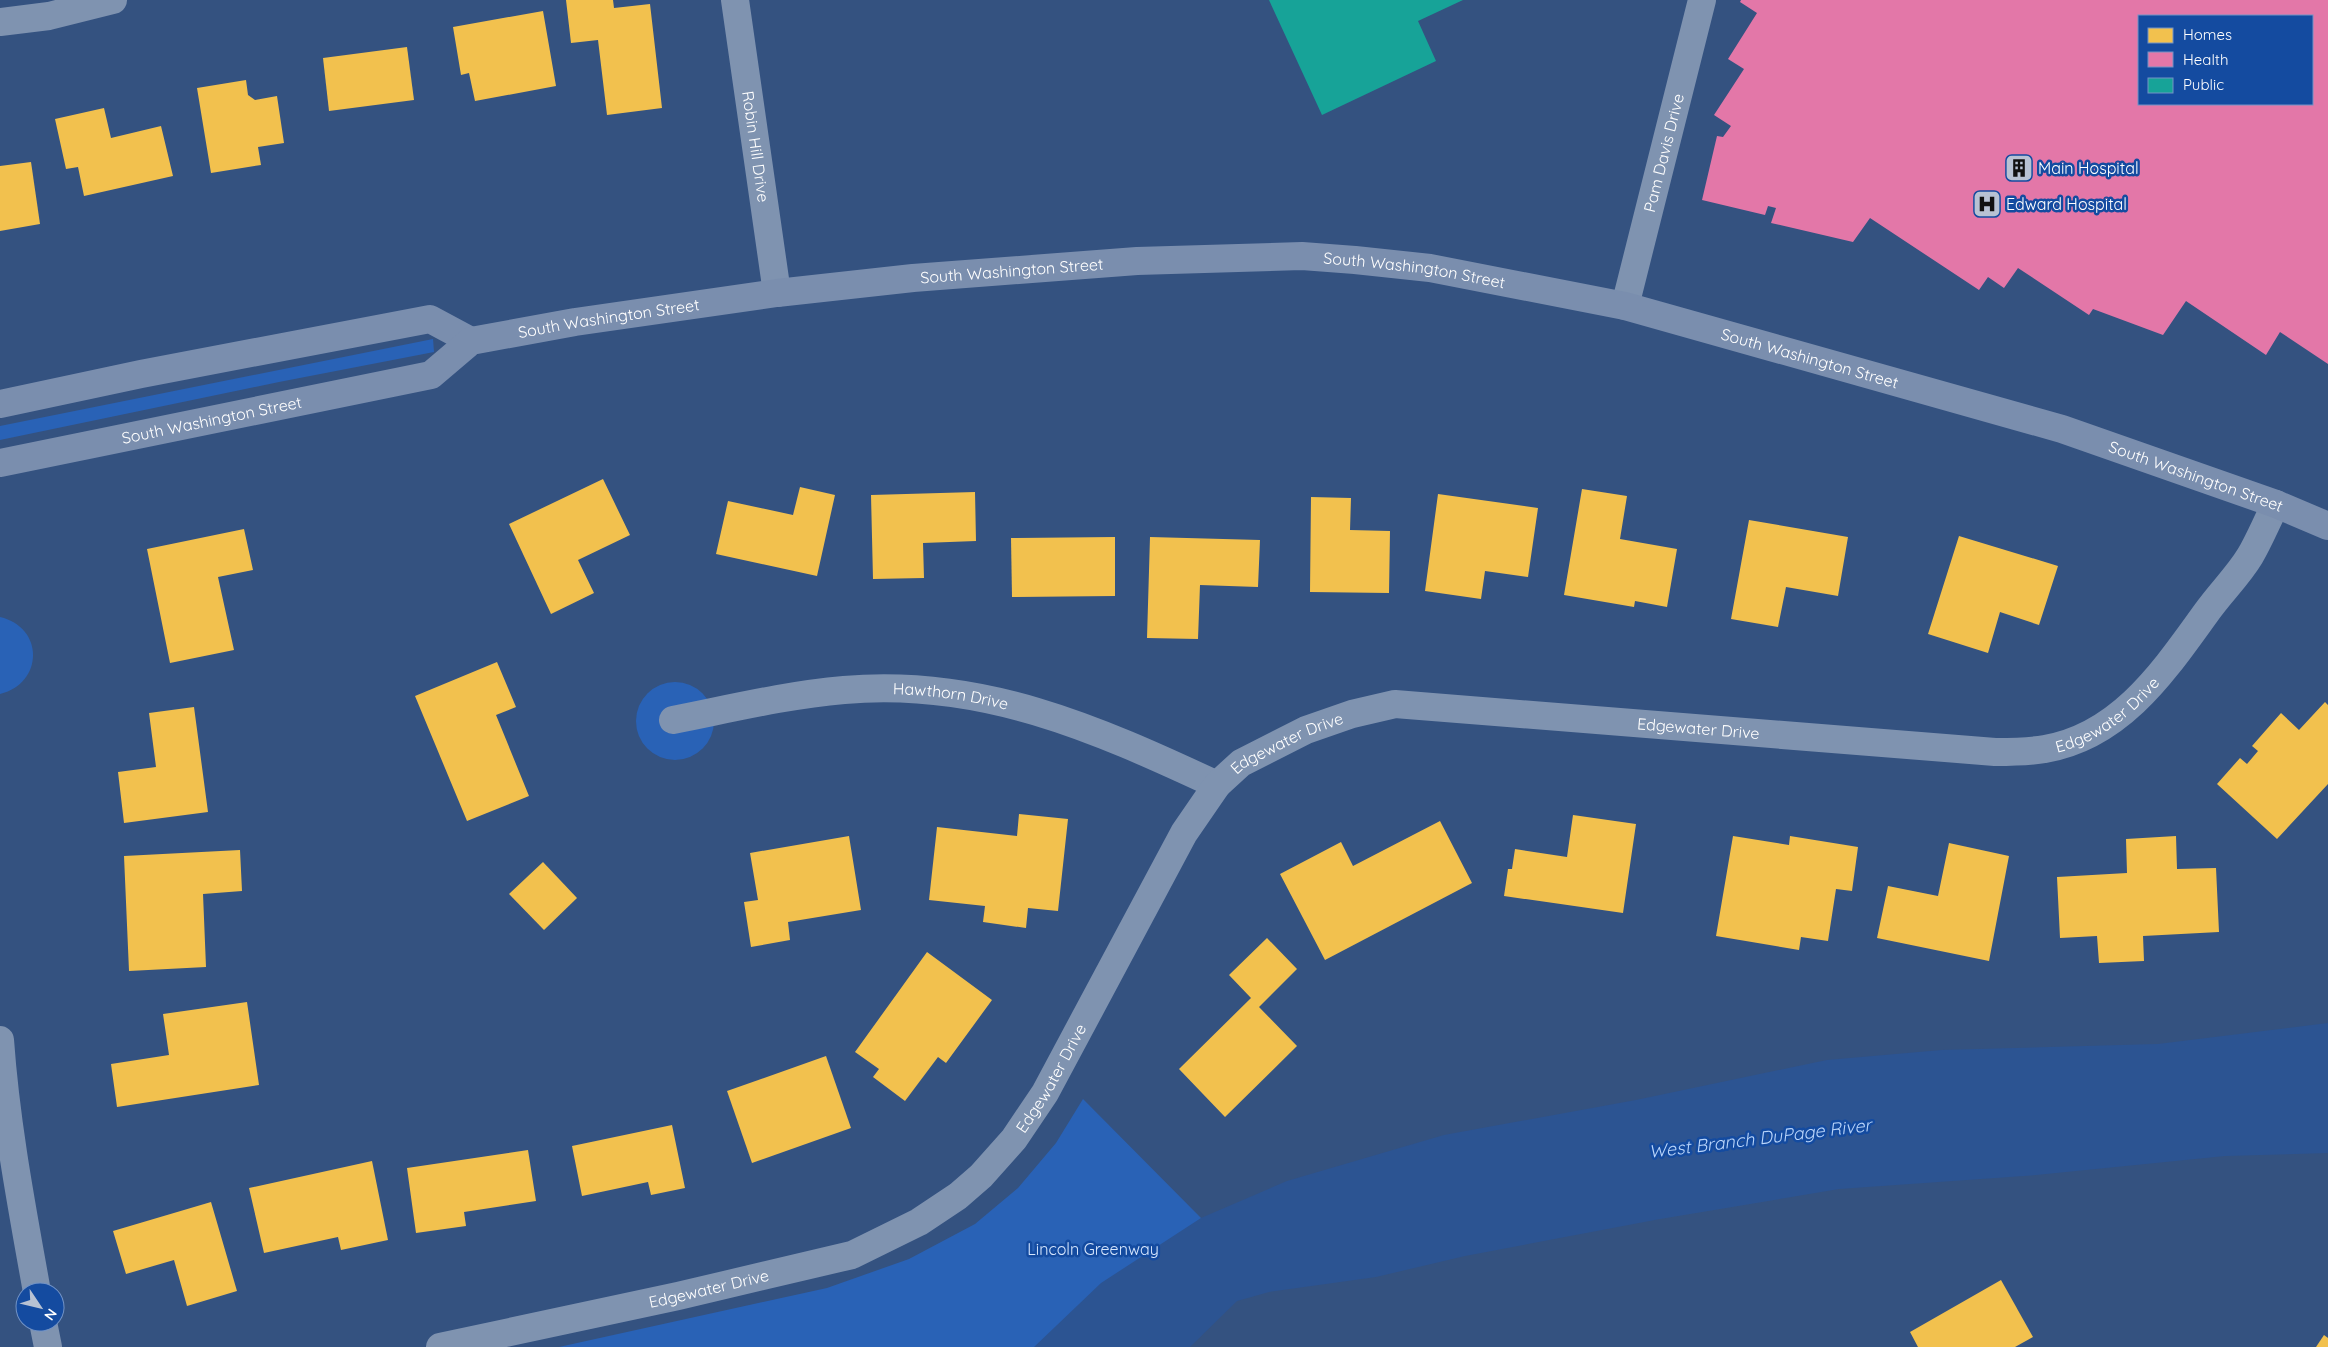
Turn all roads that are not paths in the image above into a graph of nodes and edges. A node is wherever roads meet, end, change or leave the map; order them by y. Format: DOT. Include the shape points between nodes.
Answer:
graph roads {
  1 [pos="113,0"];
  2 [pos="735,0"];
  3 [pos="1702,0"];
  4 [pos="0,22"];
  5 [pos="777,293"];
  6 [pos="1625,306"];
  7 [pos="471,341"];
  8 [pos="0,404"];
  9 [pos="0,463"];
  10 [pos="2276,504"];
  11 [pos="2328,526"];
  12 [pos="673,720"];
  13 [pos="1217,785"];
  14 [pos="0,1040"];
  15 [pos="35,1282"];
  16 [pos="45,1332"];
  17 [pos="48,1347"];
  18 [pos="440,1347"];
  1 -- 4 [label="street" via="49,16"];
  2 -- 5 [label="street, Robin Hill Drive"];
  3 -- 6 [label="street, Pam Davis Drive"];
  5 -- 6 [label="main road, South Washington Street" via="913,278 1137,261 1302,256 1430,268"];
  5 -- 7 [label="main road, South Washington Street" via="575,322"];
  6 -- 10 [label="main road, South Washington Street" via="2062,429"];
  7 -- 8 [label="main road" via="430,319"];
  7 -- 9 [label="main road, South Washington Street" via="431,375"];
  10 -- 11 [label="main road, South Washington Street"];
  10 -- 13 [label="street, Edgewater Drive" via="2250,557 2166,669 2138,700 2106,726 2047,749 1996,752 1395,704 1306,730 1241,763"];
  12 -- 13 [label="street, Hawthorn Drive" via="802,694 920,689 977,696 1042,712 1130,745"];
  13 -- 18 [label="street, Edgewater Drive" via="1184,833 1045,1093 1014,1139 958,1196 919,1222 852,1254 678,1296"];
  14 -- 15 [label="street" via="4,1095"];
  16 -- 17 [label="street"];
}
